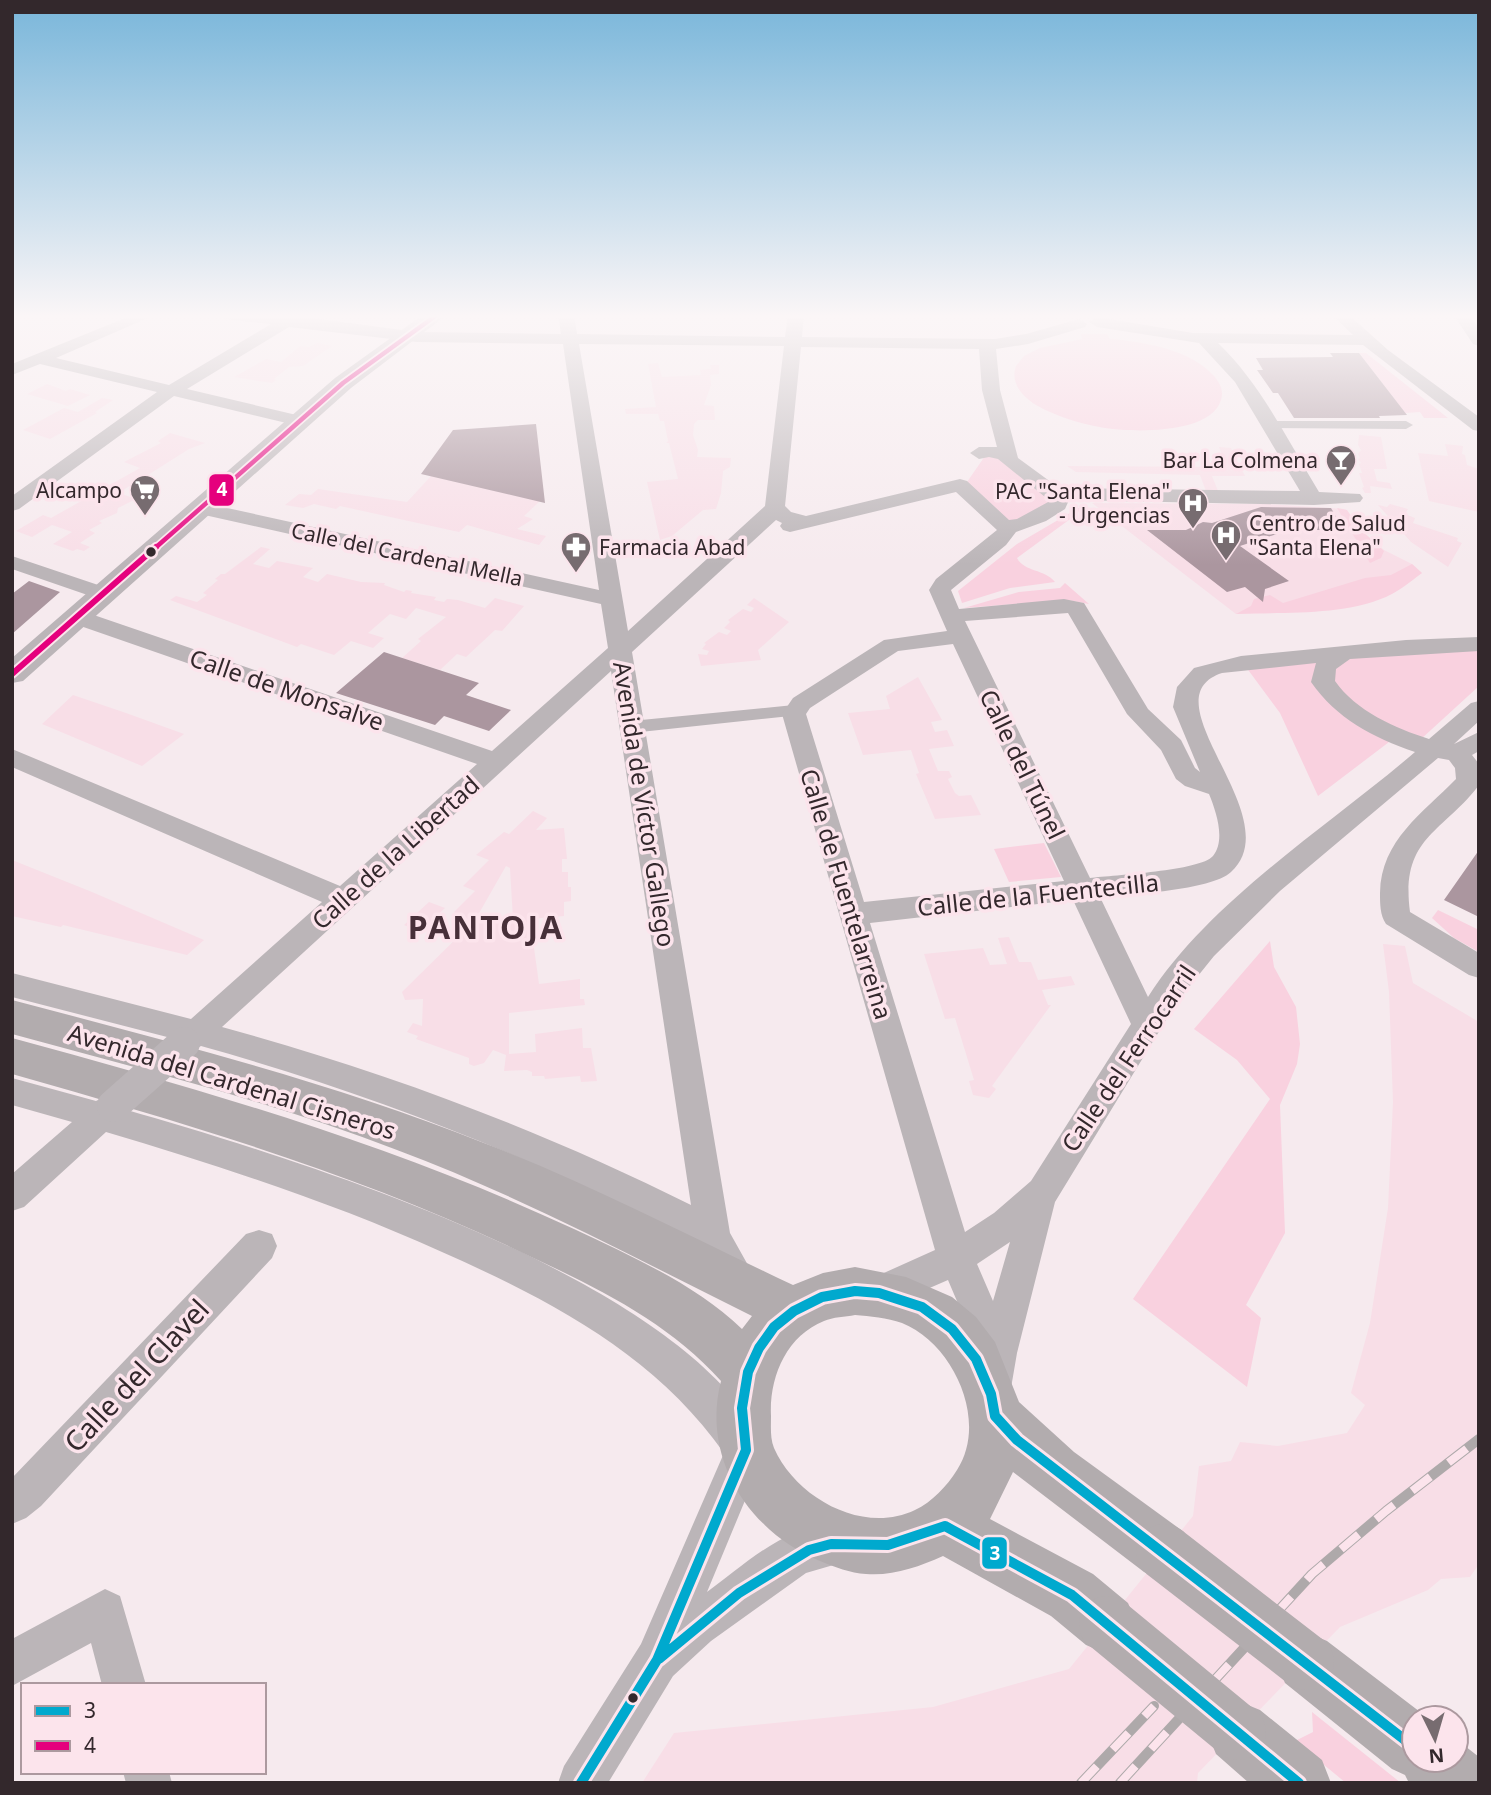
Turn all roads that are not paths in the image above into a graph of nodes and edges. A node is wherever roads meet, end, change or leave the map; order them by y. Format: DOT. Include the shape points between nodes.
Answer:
graph roads {
  1 [pos="163,398"];
  2 [pos="201,398"];
  3 [pos="326,398"];
  4 [pos="580,398"];
  5 [pos="786,398"];
  6 [pos="995,398"];
  7 [pos="1253,398"];
  8 [pos="1442,398"];
  9 [pos="299,421"];
  10 [pos="998,422"];
  11 [pos="1475,423"];
  12 [pos="1270,425"];
  13 [pos="1406,425"];
  14 [pos="979,453"];
  15 [pos="1009,458"];
  16 [pos="960,485"];
  17 [pos="1053,494"];
  18 [pos="1353,498"];
  19 [pos="1314,499"];
  20 [pos="12,505"];
  21 [pos="775,506"];
  22 [pos="200,508"];
  23 [pos="806,522"];
  24 [pos="1008,529"];
  25 [pos="742,540"];
  26 [pos="12,562"];
  27 [pos="102,594"];
  28 [pos="613,600"];
  29 [pos="77,617"];
  30 [pos="955,626"];
  31 [pos="1479,644"];
  32 [pos="620,650"];
  33 [pos="1345,652"];
  34 [pos="12,674"];
  35 [pos="1479,708"];
  36 [pos="794,711"];
  37 [pos="631,727"];
  38 [pos="1456,747"];
  39 [pos="12,757"];
  40 [pos="497,762"];
  41 [pos="1220,788"];
  42 [pos="1084,889"];
  43 [pos="343,899"];
  44 [pos="853,914"];
  45 [pos="1479,967"];
  46 [pos="12,985"];
  47 [pos="12,1017"];
  48 [pos="1146,1023"];
  49 [pos="190,1037"];
  50 [pos="12,1056"];
  51 [pos="12,1091"];
  52 [pos="107,1111"];
  53 [pos="1043,1189"];
  54 [pos="12,1196"];
  55 [pos="713,1233"];
  56 [pos="259,1246"];
  57 [pos="956,1256"];
  58 [pos="743,1287"];
  59 [pos="879,1293"];
  60 [pos="793,1311"];
  61 [pos="748,1372"];
  62 [pos="994,1388"];
  63 [pos="746,1450"];
  64 [pos="12,1504"];
  65 [pos="945,1526"];
  66 [pos="853,1544"];
  67 [pos="657,1660"];
  68 [pos="12,1664"];
  69 [pos="123,1683"];
  70 [pos="1400,1736"];
  71 [pos="581,1783"];
  72 [pos="1299,1783"];
  1 -- 20 [label="street"];
  2 -- 9 [label="street"];
  3 -- 9 [label="street"];
  4 -- 28 [label="street, Avenida de Víctor Gallego"];
  5 -- 21 [label="street"];
  6 -- 10 [label="street"];
  7 -- 12 [label="street"];
  8 -- 11 [label="street"];
  9 -- 22 [label="street"];
  10 -- 14 [label="street"];
  10 -- 15 [label="street"];
  12 -- 13 [label="street"];
  12 -- 19 [label="street"];
  14 -- 15 [label="street"];
  14 -- 16 [label="street"];
  15 -- 17 [label="street"];
  16 -- 23 [label="street"];
  16 -- 24 [label="street"];
  17 -- 19 [label="street"];
  17 -- 24 [label="street" via="1060,499 1059,505"];
  18 -- 19 [label="street"];
  21 -- 23 [label="street" via="788,519"];
  21 -- 25 [label="street, Calle de la Libertad"];
  22 -- 27 [label="street"];
  22 -- 28 [label="street, Calle del Cardenal Mella"];
  23 -- 25 [label="street"];
  24 -- 30 [label="street, Calle del Túnel" via="940,590"];
  25 -- 32 [label="street, Calle de la Libertad"];
  26 -- 27 [label="street"];
  27 -- 29 [label="street"];
  28 -- 32 [label="street, Avenida de Víctor Gallego"];
  29 -- 34 [label="street"];
  29 -- 40 [label="street, Calle de Monsalve"];
  30 -- 36 [label="street" via="892,645 801,702"];
  30 -- 41 [label="street" via="1064,606 1076,608 1139,714 1172,746 1185,773"];
  30 -- 42 [label="street, Calle del Túnel"];
  31 -- 33 [label="street"];
  32 -- 37 [label="street, Avenida de Víctor Gallego"];
  32 -- 40 [label="street, Calle de la Libertad"];
  33 -- 38 [label="street" via="1329,663 1322,676 1333,698 1364,719"];
  33 -- 41 [label="street" via="1227,665 1205,671 1192,681 1185,707"];
  35 -- 38 [label="street, Calle del Ferrocarril"];
  36 -- 37 [label="street"];
  36 -- 44 [label="street, Calle de Fuentelarreina"];
  37 -- 55 [label="street, Avenida de Víctor Gallego"];
  38 -- 45 [label="street" via="1468,767 1469,780 1424,823 1402,855 1392,887 1396,917"];
  38 -- 48 [label="street, Calle del Ferrocarril" via="1312,848 1250,902 1178,978"];
  39 -- 43 [label="street"];
  40 -- 43 [label="street, Calle de la Libertad"];
  41 -- 42 [label="street, Calle de la Fuentecilla" via="1234,840 1221,867 1197,876"];
  42 -- 44 [label="street, Calle de la Fuentecilla"];
  42 -- 48 [label="street, Calle del Túnel"];
  43 -- 49 [label="street, Calle de la Libertad"];
  44 -- 57 [label="street, Calle de Fuentelarreina"];
  46 -- 49 [label="street, Avenida del Cardenal Cisneros"];
  47 -- 58 [label="highway, Avenida del Cardenal Cisneros" via="255,1083 405,1133 546,1191"];
  48 -- 53 [label="street, Calle del Ferrocarril"];
  49 -- 52 [label="street, Calle de la Libertad, bridge"];
  49 -- 55 [label="street, Avenida del Cardenal Cisneros" via="358,1081 456,1116 591,1173"];
  50 -- 61 [label="highway, Avenida del Cardenal Cisneros" via="293,1137 452,1196 580,1256 680,1311"];
  51 -- 52 [label="street"];
  52 -- 54 [label="street, Calle de la Libertad"];
  52 -- 63 [label="street" via="424,1226 606,1316 650,1346 699,1389"];
  53 -- 57 [label="street, Calle del Ferrocarril" via="1003,1226"];
  53 -- 62 [label="street, Calle del Ferrocarril" via="1031,1220"];
  55 -- 58 [label="street, Avenida de Víctor Gallego"];
  56 -- 64 [label="street, Calle del Clavel"];
  57 -- 59 [label="street, Calle del Ferrocarril" via="919,1279"];
  57 -- 62 [label="street"];
  58 -- 60 [label="highway, Avenida del Cardenal Cisneros"];
  59 -- 60 [label="highway" via="855,1291 822,1297"];
  59 -- 62 [label="highway" via="922,1307 952,1329"];
  60 -- 61 [label="highway" via="774,1327"];
  61 -- 63 [label="highway" via="742,1408"];
  62 -- 65 [label="highway" via="992,1458 974,1496"];
  62 -- 70 [label="highway, bridge" via="1017,1440 1041,1461"];
  63 -- 66 [label="highway" via="763,1482 790,1514 826,1537"];
  63 -- 67 [label="street"];
  65 -- 66 [label="highway" via="908,1543"];
  65 -- 72 [label="highway, bridge" via="1072,1595"];
  66 -- 67 [label="street" via="825,1545 791,1558"];
  67 -- 71 [label="street"];
  68 -- 69 [label="street" via="105,1611"];
}
